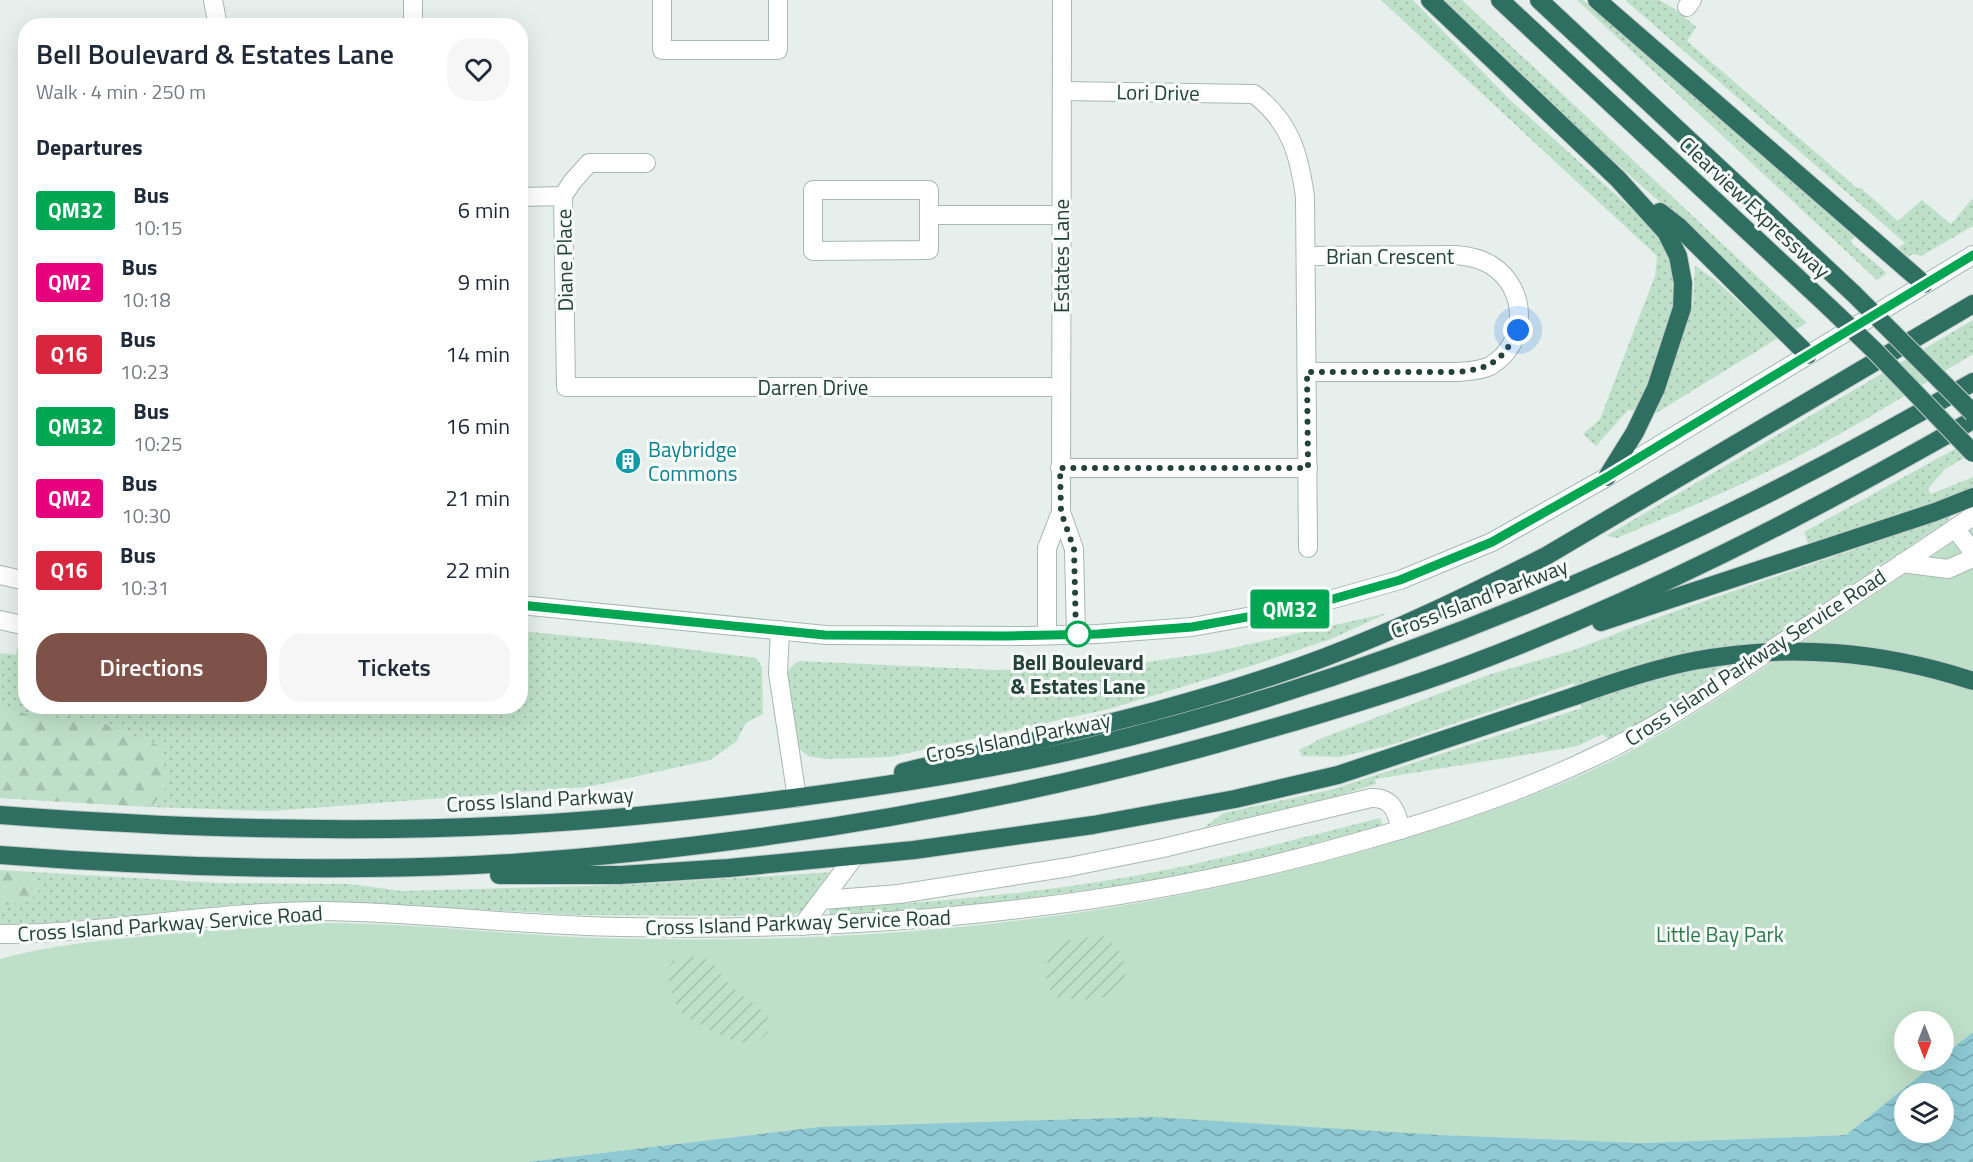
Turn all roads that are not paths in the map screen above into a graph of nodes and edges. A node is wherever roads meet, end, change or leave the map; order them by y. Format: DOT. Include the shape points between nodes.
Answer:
graph roads {
  1 [pos="213,0"];
  2 [pos="413,0"];
  3 [pos="662,0"];
  4 [pos="778,0"];
  5 [pos="1062,0"];
  6 [pos="1430,0"];
  7 [pos="1500,0"];
  8 [pos="1539,0"];
  9 [pos="1597,0"];
  10 [pos="216,18"];
  11 [pos="413,18"];
  12 [pos="1062,91"];
  13 [pos="646,162"];
  14 [pos="1618,179"];
  15 [pos="528,196"];
  16 [pos="563,196"];
  17 [pos="929,215"];
  18 [pos="1061,215"];
  19 [pos="1973,255"];
  20 [pos="1306,256"];
  21 [pos="1924,284"];
  22 [pos="1973,304"];
  23 [pos="1808,355"];
  24 [pos="1307,372"];
  25 [pos="1973,382"];
  26 [pos="566,387"];
  27 [pos="1060,387"];
  28 [pos="1973,413"];
  29 [pos="1973,420"];
  30 [pos="1973,453"];
  31 [pos="1060,468"];
  32 [pos="1308,468"];
  33 [pos="1607,477"];
  34 [pos="1973,497"];
  35 [pos="1061,512"];
  36 [pos="1973,516"];
  37 [pos="1955,528"];
  38 [pos="1308,549"];
  39 [pos="1971,562"];
  40 [pos="1902,563"];
  41 [pos="0,575"];
  42 [pos="18,579"];
  43 [pos="528,606"];
  44 [pos="0,620"];
  45 [pos="18,624"];
  46 [pos="780,630"];
  47 [pos="1076,634"];
  48 [pos="1047,635"];
  49 [pos="1462,667"];
  50 [pos="1973,681"];
  51 [pos="797,798"];
  52 [pos="0,815"];
  53 [pos="1401,830"];
  54 [pos="0,855"];
  55 [pos="855,856"];
  56 [pos="333,868"];
  57 [pos="822,900"];
  58 [pos="802,926"];
  59 [pos="66,932"];
  60 [pos="0,934"];
  61 [pos="0,947"];
  1 -- 10 [label="street"];
  2 -- 11 [label="street"];
  3 -- 4 [label="street" via="662,50 778,50"];
  5 -- 12 [label="street, Estates Lane"];
  6 -- 14 [label="highway"];
  7 -- 30 [label="highway, Clearview Expressway, bridge" via="1876,352"];
  8 -- 28 [label="highway, Clearview Expressway, bridge" via="1854,294"];
  9 -- 21 [label="highway"];
  12 -- 18 [label="street, Estates Lane"];
  12 -- 20 [label="street, Lori Drive" via="1254,94 1283,123 1302,169"];
  13 -- 16 [label="street, Diane Place" via="589,163"];
  14 -- 23 [label="highway" via="1678,226"];
  14 -- 33 [label="highway" via="1666,232 1678,256 1683,283 1682,308 1656,388"];
  15 -- 16 [label="street"];
  16 -- 26 [label="street, Diane Place"];
  17 -- 17 [label="street" via="929,250 813,251 813,190 929,190"];
  17 -- 18 [label="street"];
  18 -- 27 [label="street, Estates Lane"];
  19 -- 21 [label="street"];
  20 -- 24 [label="street"];
  20 -- 24 [label="street, Brian Crescent" via="1475,257 1492,265 1508,280 1520,313 1518,330 1503,355 1490,366 1476,370"];
  21 -- 23 [label="street"];
  22 -- 51 [label="highway" via="1546,556 1389,631 1290,670 1154,710"];
  23 -- 33 [label="street"];
  24 -- 32 [label="street"];
  25 -- 51 [label="highway, Cross Island Parkway" via="1798,478 1649,552 1519,608 1364,667 1228,710 1080,749 973,771"];
  26 -- 27 [label="street, Darren Drive"];
  27 -- 31 [label="street, Estates Lane"];
  29 -- 49 [label="highway" via="1836,497 1679,574 1580,620"];
  31 -- 32 [label="street"];
  31 -- 35 [label="street, Estates Lane"];
  32 -- 38 [label="street"];
  33 -- 47 [label="street" via="1492,542 1400,580 1308,606 1192,627"];
  34 -- 49 [label="highway"];
  35 -- 47 [label="street, Estates Lane" via="1074,549"];
  35 -- 48 [label="street, Estates Lane" via="1047,548"];
  36 -- 37 [label="street, Cross Island Parkway Service Road"];
  37 -- 39 [label="street"];
  37 -- 40 [label="street, Cross Island Parkway Service Road"];
  39 -- 40 [label="street" via="1948,568"];
  40 -- 53 [label="street, Cross Island Parkway Service Road" via="1645,731 1547,778"];
  41 -- 42 [label="street"];
  43 -- 46 [label="street"];
  44 -- 45 [label="street"];
  46 -- 48 [label="street" via="825,635"];
  46 -- 51 [label="street" via="778,673"];
  47 -- 48 [label="street"];
  49 -- 56 [label="highway" via="1326,713 1179,754 1048,787 907,815 764,837 585,857 477,865"];
  50 -- 55 [label="highway, bridge" via="1868,656 1820,652 1726,656 1674,665 1287,789 1070,829"];
  51 -- 52 [label="highway, Cross Island Parkway" via="621,818 444,827 230,827"];
  53 -- 57 [label="street" via="1390,803 1371,798 1078,865 909,892"];
  53 -- 58 [label="street, Cross Island Parkway Service Road" via="1260,868 1130,894 979,914"];
  54 -- 56 [label="highway"];
  55 -- 56 [label="highway" via="620,875"];
  55 -- 57 [label="street"];
  57 -- 58 [label="street"];
  58 -- 59 [label="street, Cross Island Parkway Service Road" via="634,928 311,911"];
  59 -- 60 [label="street, Cross Island Parkway Service Road"];
  59 -- 61 [label="street"];
}
